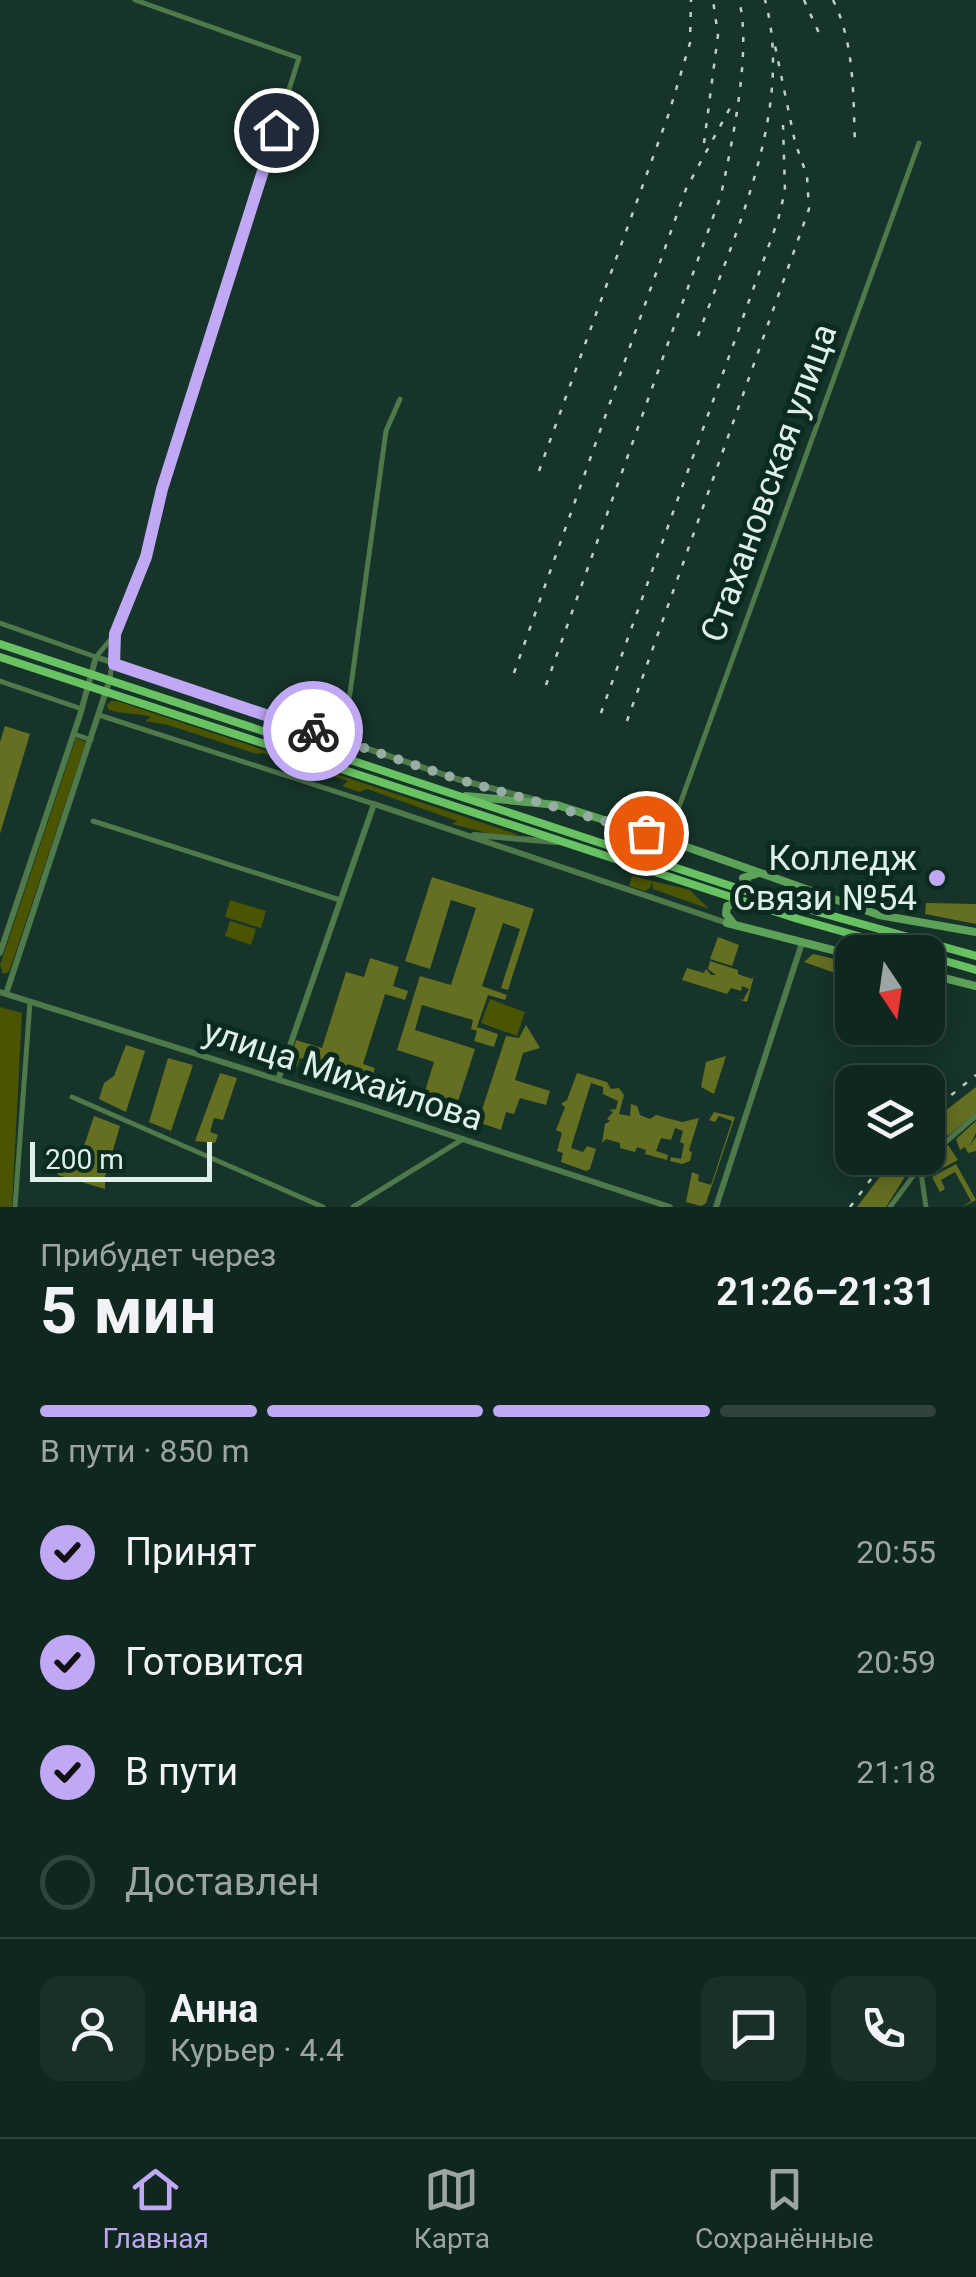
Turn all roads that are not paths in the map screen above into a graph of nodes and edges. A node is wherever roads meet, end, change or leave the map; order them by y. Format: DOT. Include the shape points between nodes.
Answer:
graph roads {
  1 [pos="135,0"];
  2 [pos="919,143"];
  3 [pos="400,399"];
  4 [pos="0,622"];
  5 [pos="115,634"];
  6 [pos="0,644"];
  7 [pos="0,657"];
  8 [pos="96,657"];
  9 [pos="114,664"];
  10 [pos="92,673"];
  11 [pos="110,680"];
  12 [pos="0,681"];
  13 [pos="88,686"];
  14 [pos="106,691"];
  15 [pos="82,710"];
  16 [pos="99,715"];
  17 [pos="74,734"];
  18 [pos="91,740"];
  19 [pos="340,740"];
  20 [pos="457,795"];
  21 [pos="374,804"];
  22 [pos="558,805"];
  23 [pos="93,822"];
  24 [pos="462,833"];
  25 [pos="666,840"];
  26 [pos="561,843"];
  27 [pos="722,859"];
  28 [pos="756,874"];
  29 [pos="743,882"];
  30 [pos="761,896"];
  31 [pos="340,900"];
  32 [pos="746,901"];
  33 [pos="731,924"];
  34 [pos="976,932"];
  35 [pos="855,935"];
  36 [pos="802,943"];
  37 [pos="835,951"];
  38 [pos="0,952"];
  39 [pos="976,956"];
  40 [pos="945,961"];
  41 [pos="976,970"];
  42 [pos="0,977"];
  43 [pos="12,978"];
  44 [pos="945,978"];
  45 [pos="976,986"];
  46 [pos="3,994"];
  47 [pos="30,1002"];
  48 [pos="278,1080"];
  49 [pos="72,1097"];
  50 [pos="976,1116"];
  51 [pos="463,1138"];
  52 [pos="945,1144"];
  53 [pos="913,1175"];
  54 [pos="921,1175"];
  55 [pos="14,1207"];
  56 [pos="323,1207"];
  57 [pos="354,1207"];
  58 [pos="670,1207"];
  59 [pos="716,1207"];
  60 [pos="890,1207"];
  61 [pos="926,1207"];
  1 -- 5 [label="street" via="299,58 146,557"];
  2 -- 25 [label="street, Стахановская улица"];
  3 -- 19 [label="street" via="386,431"];
  4 -- 8 [label="street"];
  5 -- 8 [label="street"];
  5 -- 9 [label="street"];
  6 -- 10 [label="main road"];
  7 -- 13 [label="main road"];
  8 -- 9 [label="street"];
  8 -- 10 [label="street"];
  9 -- 11 [label="street"];
  9 -- 19 [label="street"];
  10 -- 11 [label="main road"];
  10 -- 13 [label="street"];
  11 -- 14 [label="street"];
  11 -- 20 [label="main road"];
  12 -- 15 [label="street"];
  13 -- 14 [label="main road"];
  13 -- 15 [label="street"];
  14 -- 16 [label="street"];
  14 -- 26 [label="main road"];
  15 -- 16 [label="street"];
  15 -- 17 [label="street"];
  16 -- 18 [label="street"];
  16 -- 21 [label="street"];
  17 -- 18 [label="street"];
  17 -- 38 [label="street"];
  18 -- 43 [label="street"];
  19 -- 22 [label="street"];
  20 -- 22 [label="main road"];
  20 -- 30 [label="main road"];
  21 -- 24 [label="street"];
  21 -- 31 [label="street"];
  22 -- 25 [label="main road"];
  23 -- 31 [label="street"];
  24 -- 26 [label="street"];
  24 -- 33 [label="street"];
  25 -- 27 [label="main road"];
  26 -- 32 [label="main road"];
  27 -- 28 [label="main road"];
  27 -- 29 [label="main road"];
  28 -- 29 [label="main road"];
  28 -- 34 [label="main road" via="880,915"];
  29 -- 30 [label="main road"];
  30 -- 39 [label="main road"];
  31 -- 48 [label="street"];
  32 -- 33 [label="main road" via="727,906"];
  32 -- 35 [label="main road"];
  33 -- 36 [label="main road"];
  36 -- 37 [label="main road"];
  36 -- 59 [label="street"];
  40 -- 41 [label="main road"];
  42 -- 43 [label="street"];
  43 -- 46 [label="street"];
  44 -- 45 [label="main road"];
  46 -- 47 [label="street, улица Михайлова"];
  47 -- 48 [label="street, улица Михайлова"];
  47 -- 55 [label="street"];
  48 -- 51 [label="street, улица Михайлова"];
  49 -- 56 [label="street"];
  50 -- 52 [label="street"];
  51 -- 57 [label="street"];
  51 -- 58 [label="street, улица Михайлова"];
  53 -- 60 [label="street"];
  54 -- 61 [label="street"];
}
